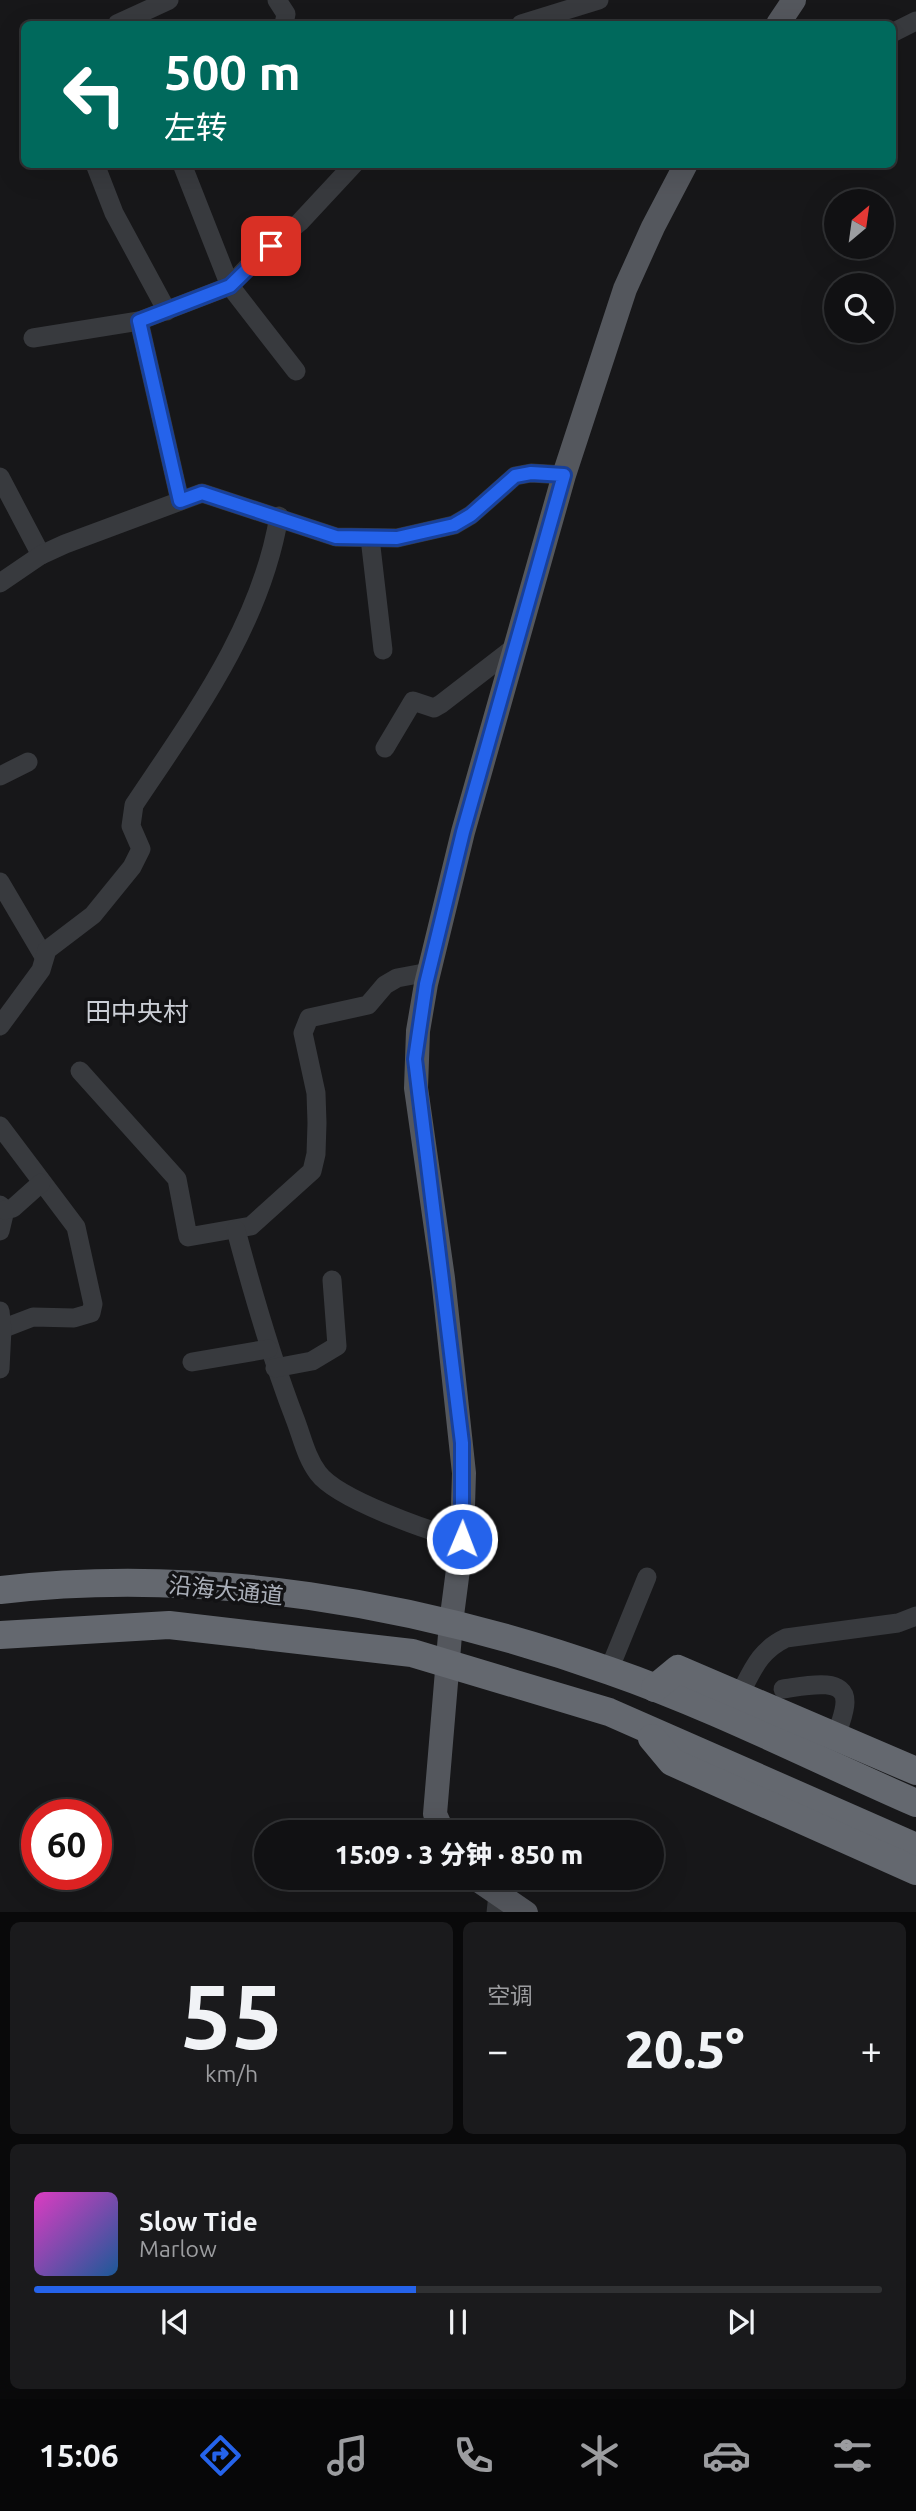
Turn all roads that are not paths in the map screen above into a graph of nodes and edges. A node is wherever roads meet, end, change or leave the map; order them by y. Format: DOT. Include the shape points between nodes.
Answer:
graph roads {
  1 [pos="169,0"];
  2 [pos="276,0"];
  3 [pos="599,0"];
  4 [pos="794,0"];
  5 [pos="124,21"];
  6 [pos="285,21"];
  7 [pos="531,21"];
  8 [pos="780,21"];
  9 [pos="916,21"];
  10 [pos="896,31"];
  11 [pos="97,168"];
  12 [pos="184,168"];
  13 [pos="350,168"];
  14 [pos="684,168"];
  15 [pos="230,286"];
  16 [pos="167,311"];
  17 [pos="139,321"];
  18 [pos="33,338"];
  19 [pos="296,371"];
  20 [pos="564,475"];
  21 [pos="0,477"];
  22 [pos="180,501"];
  23 [pos="279,516"];
  24 [pos="370,538"];
  25 [pos="41,555"];
  26 [pos="0,583"];
  27 [pos="516,646"];
  28 [pos="383,650"];
  29 [pos="385,748"];
  30 [pos="28,762"];
  31 [pos="0,776"];
  32 [pos="0,882"];
  33 [pos="43,955"];
  34 [pos="429,972"];
  35 [pos="0,1026"];
  36 [pos="80,1070"];
  37 [pos="0,1126"];
  38 [pos="41,1184"];
  39 [pos="3,1207"];
  40 [pos="236,1230"];
  41 [pos="0,1231"];
  42 [pos="332,1280"];
  43 [pos="1,1320"];
  44 [pos="268,1349"];
  45 [pos="192,1362"];
  46 [pos="275,1368"];
  47 [pos="0,1369"];
  48 [pos="462,1539"];
  49 [pos="647,1577"];
  50 [pos="0,1590"];
  51 [pos="916,1616"];
  52 [pos="451,1623"];
  53 [pos="0,1635"];
  54 [pos="449,1663"];
  55 [pos="609,1670"];
  56 [pos="655,1688"];
  57 [pos="783,1689"];
  58 [pos="740,1694"];
  59 [pos="837,1735"];
  60 [pos="916,1771"];
  61 [pos="916,1803"];
  62 [pos="438,1820"];
  63 [pos="875,1840"];
  64 [pos="916,1847"];
  65 [pos="916,1871"];
  66 [pos="497,1903"];
  67 [pos="523,1912"];
  1 -- 5 [label="street"];
  2 -- 6 [label="street" via="286,14"];
  3 -- 7 [label="street"];
  4 -- 8 [label="main road"];
  9 -- 10 [label="street"];
  11 -- 16 [label="street" via="114,213"];
  12 -- 15 [label="street"];
  13 -- 15 [label="street"];
  14 -- 20 [label="main road" via="625,289"];
  15 -- 16 [label="street"];
  15 -- 19 [label="street"];
  16 -- 17 [label="street"];
  17 -- 18 [label="street"];
  17 -- 22 [label="street"];
  20 -- 24 [label="street" via="515,476 454,525 397,538"];
  20 -- 27 [label="main road"];
  21 -- 25 [label="street"];
  22 -- 23 [label="street" via="202,493"];
  22 -- 25 [label="street"];
  23 -- 24 [label="street" via="336,537"];
  23 -- 33 [label="street" via="268,568 246,625 134,806 131,826 141,849 132,867 93,915"];
  24 -- 28 [label="street"];
  25 -- 26 [label="street"];
  27 -- 29 [label="street" via="442,704 434,708 413,701"];
  27 -- 34 [label="main road"];
  30 -- 31 [label="street"];
  32 -- 33 [label="street"];
  33 -- 35 [label="street" via="41,970"];
  34 -- 40 [label="street" via="397,978 368,1005 305,1022 316,1093 312,1171 270,1212"];
  34 -- 48 [label="main road" via="418,1031 416,1088 462,1443"];
  36 -- 40 [label="street" via="177,1179 188,1237"];
  37 -- 38 [label="street"];
  38 -- 39 [label="street" via="13,1208"];
  38 -- 43 [label="street" via="76,1227 93,1304 91,1313 74,1318"];
  39 -- 41 [label="street"];
  40 -- 44 [label="street"];
  42 -- 46 [label="street" via="337,1346 312,1361"];
  43 -- 47 [label="street"];
  44 -- 45 [label="street"];
  44 -- 46 [label="street"];
  46 -- 48 [label="street" via="318,1475 374,1508 435,1534"];
  48 -- 52 [label="main road"];
  49 -- 55 [label="street"];
  50 -- 52 [label="highway, 沿海大通道" via="151,1583 330,1601"];
  51 -- 58 [label="street" via="898,1623 779,1641 760,1655"];
  52 -- 54 [label="main road"];
  52 -- 55 [label="highway, 沿海大通道"];
  53 -- 54 [label="highway, 沿海大通道" via="169,1625 273,1634 412,1653"];
  54 -- 62 [label="main road"];
  54 -- 63 [label="highway, 沿海大通道" via="609,1712 643,1728 673,1762"];
  55 -- 56 [label="highway, 沿海大通道"];
  56 -- 58 [label="highway" via="678,1669"];
  56 -- 61 [label="highway, 沿海大通道"];
  57 -- 59 [label="street" via="830,1684 842,1690 846,1700"];
  58 -- 59 [label="highway"];
  59 -- 60 [label="highway"];
  63 -- 64 [label="highway"];
  63 -- 65 [label="highway"];
  66 -- 67 [label="main road"];
}
